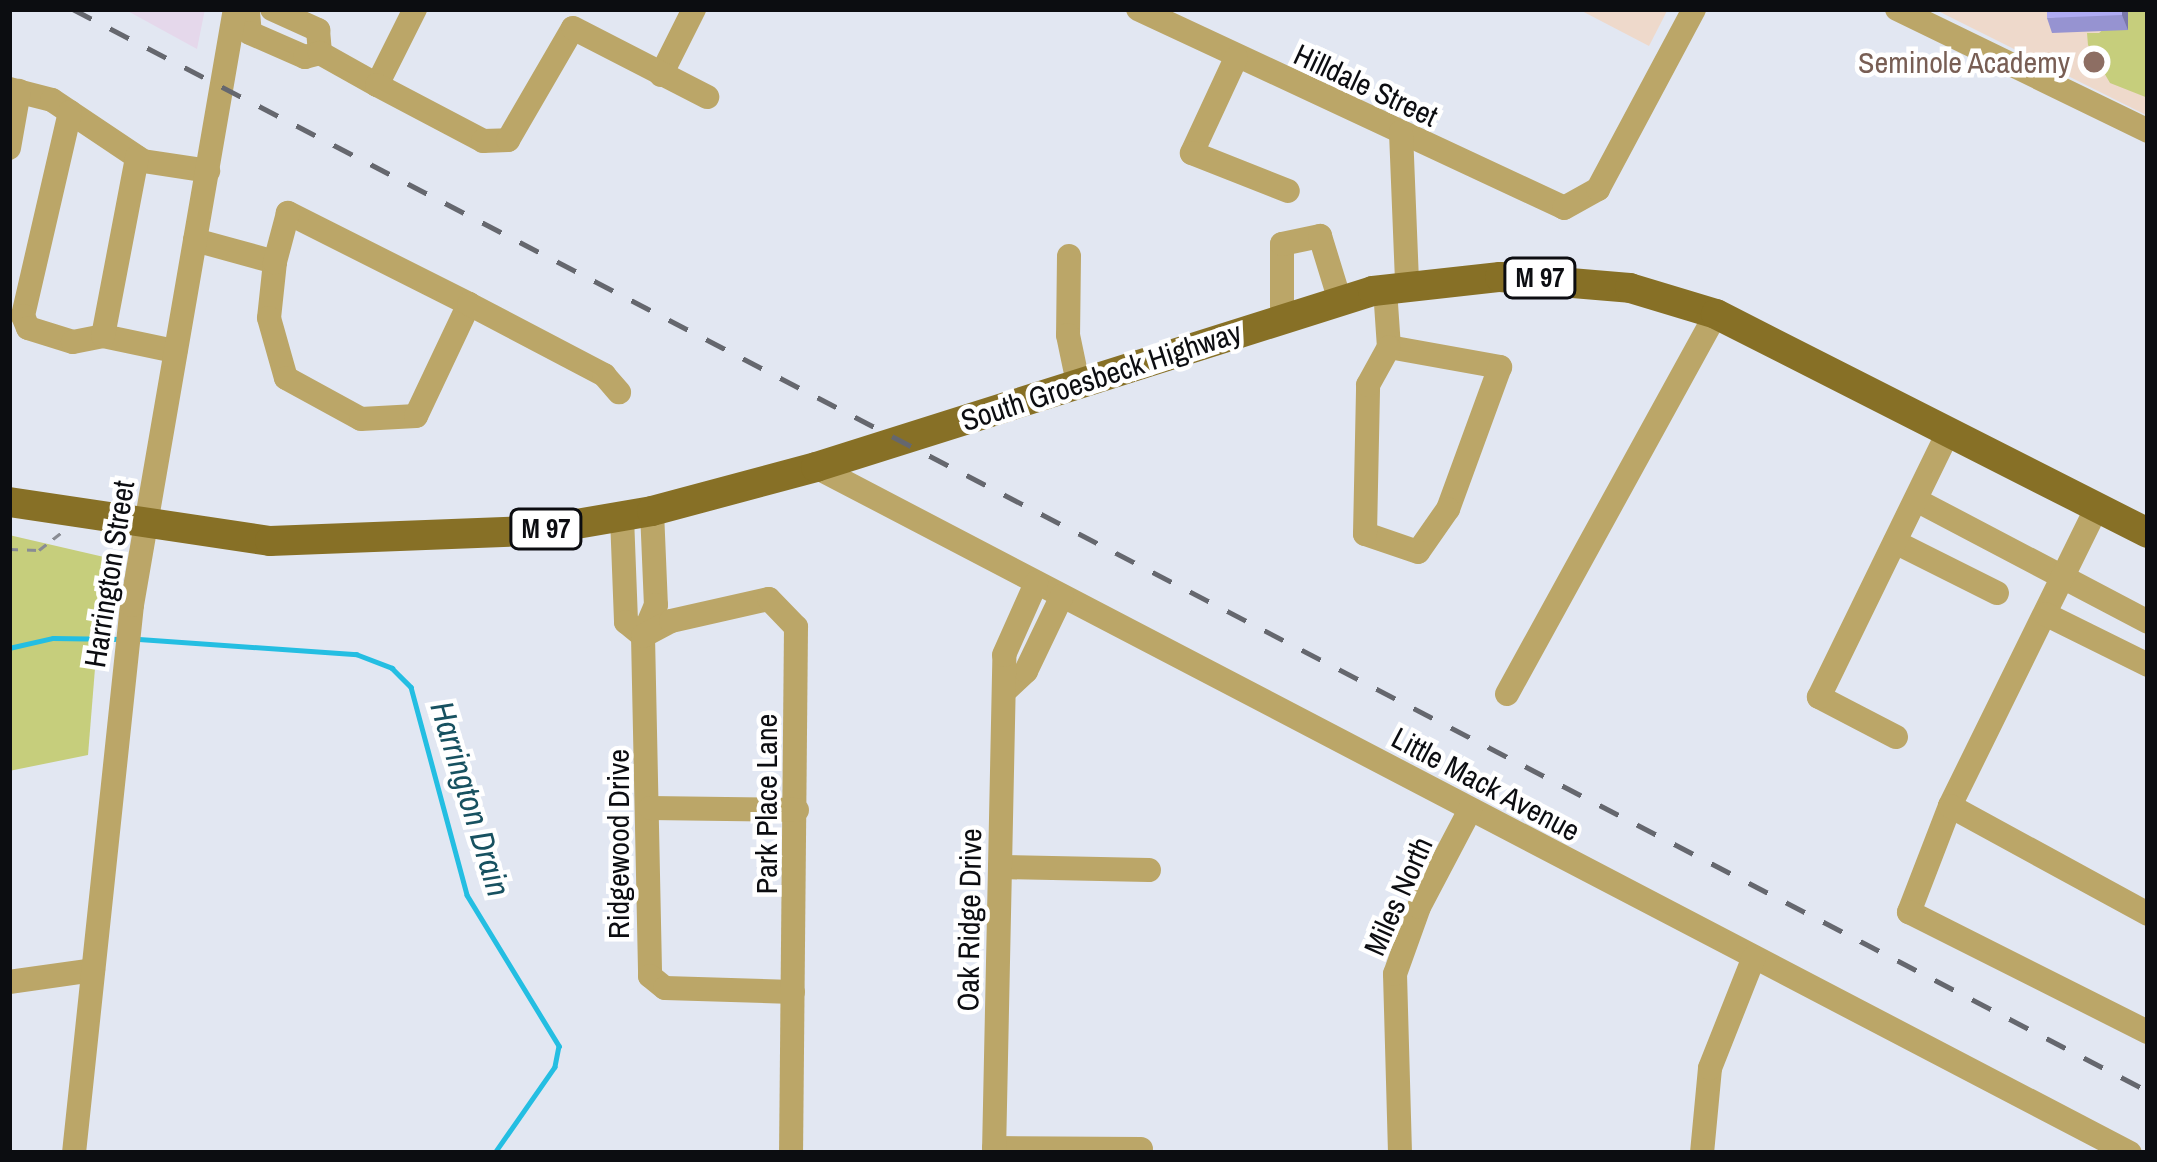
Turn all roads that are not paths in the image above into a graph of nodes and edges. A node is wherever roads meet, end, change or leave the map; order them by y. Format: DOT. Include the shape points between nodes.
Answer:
graph roads {
  1 [pos="392,9"];
  2 [pos="415,9"];
  3 [pos="694,9"];
  4 [pos="1138,9"];
  5 [pos="1694,9"];
  6 [pos="1897,9"];
  7 [pos="249,10"];
  8 [pos="312,16"];
  9 [pos="320,53"];
  10 [pos="1235,58"];
  11 [pos="662,75"];
  12 [pos="377,85"];
  13 [pos="14,90"];
  14 [pos="707,97"];
  15 [pos="70,112"];
  16 [pos="2148,130"];
  17 [pos="1401,132"];
  18 [pos="9,148"];
  19 [pos="137,158"];
  20 [pos="208,171"];
  21 [pos="1288,191"];
  22 [pos="195,240"];
  23 [pos="1069,256"];
  24 [pos="275,262"];
  25 [pos="1396,286"];
  26 [pos="1340,301"];
  27 [pos="470,304"];
  28 [pos="1716,314"];
  29 [pos="1282,318"];
  30 [pos="103,336"];
  31 [pos="1389,346"];
  32 [pos="175,351"];
  33 [pos="1078,383"];
  34 [pos="619,392"];
  35 [pos="1949,430"];
  36 [pos="816,467"];
  37 [pos="1916,500"];
  38 [pos="9,502"];
  39 [pos="2097,507"];
  40 [pos="637,514"];
  41 [pos="146,527"];
  42 [pos="2148,533"];
  43 [pos="1894,542"];
  44 [pos="2063,577"];
  45 [pos="1036,583"];
  46 [pos="1997,593"];
  47 [pos="1062,596"];
  48 [pos="2045,614"];
  49 [pos="2148,622"];
  50 [pos="644,636"];
  51 [pos="2148,665"];
  52 [pos="1007,689"];
  53 [pos="1507,694"];
  54 [pos="1896,737"];
  55 [pos="1950,806"];
  56 [pos="650,808"];
  57 [pos="797,810"];
  58 [pos="1470,810"];
  59 [pos="1000,867"];
  60 [pos="1149,870"];
  61 [pos="2148,914"];
  62 [pos="1754,957"];
  63 [pos="93,970"];
  64 [pos="9,982"];
  65 [pos="794,992"];
  66 [pos="2148,1032"];
  67 [pos="1141,1150"];
  68 [pos="994,1151"];
  69 [pos="74,1153"];
  70 [pos="791,1153"];
  71 [pos="1400,1153"];
  72 [pos="1702,1153"];
  73 [pos="2130,1153"];
  1 -- 2 [label="street"];
  2 -- 12 [label="street"];
  3 -- 11 [label="street"];
  4 -- 10 [label="street, Hilldale Street"];
  5 -- 17 [label="street, Hilldale Street" via="1598,189 1572,208 1546,204"];
  6 -- 16 [label="street"];
  7 -- 8 [label="street"];
  7 -- 9 [label="street" via="250,33 305,57"];
  7 -- 20 [label="street, Harrington Street"];
  8 -- 9 [label="street"];
  9 -- 12 [label="street"];
  10 -- 17 [label="street, Hilldale Street"];
  10 -- 21 [label="street" via="1192,153"];
  11 -- 12 [label="street" via="573,28 520,131 495,143"];
  11 -- 14 [label="street"];
  13 -- 15 [label="street"];
  13 -- 18 [label="street"];
  15 -- 19 [label="street"];
  15 -- 30 [label="street" via="23,316 28,328 73,342"];
  17 -- 25 [label="street"];
  19 -- 20 [label="street"];
  19 -- 30 [label="street"];
  20 -- 22 [label="street, Harrington Street"];
  22 -- 24 [label="street"];
  22 -- 32 [label="street, Harrington Street"];
  23 -- 33 [label="street" via="1068,335"];
  24 -- 27 [label="street" via="288,213"];
  24 -- 27 [label="street" via="269,318 286,378 361,418 416,416"];
  25 -- 26 [label="main road, South Groesbeck Highway / M 97"];
  25 -- 28 [label="main road, South Groesbeck Highway / M 97" via="1500,277 1594,282"];
  25 -- 31 [label="street"];
  26 -- 29 [label="main road, South Groesbeck Highway / M 97"];
  26 -- 29 [label="street" via="1321,236 1282,244"];
  27 -- 34 [label="street" via="604,375"];
  28 -- 35 [label="main road, South Groesbeck Highway / M 97"];
  28 -- 53 [label="street"];
  29 -- 33 [label="main road, South Groesbeck Highway / M 97"];
  30 -- 32 [label="street"];
  31 -- 31 [label="street" via="1500,367 1448,509 1418,552 1365,534 1368,385"];
  32 -- 41 [label="street, Harrington Street"];
  33 -- 36 [label="main road, South Groesbeck Highway / M 97"];
  35 -- 37 [label="street"];
  35 -- 39 [label="main road, South Groesbeck Highway / M 97"];
  36 -- 40 [label="main road, South Groesbeck Highway / M 97"];
  36 -- 45 [label="street, Little Mack Avenue"];
  37 -- 43 [label="street"];
  37 -- 44 [label="street"];
  38 -- 41 [label="main road, South Groesbeck Highway / M 97"];
  39 -- 42 [label="main road, South Groesbeck Highway / M 97"];
  39 -- 44 [label="street"];
  40 -- 41 [label="main road, South Groesbeck Highway / M 97" via="364,543"];
  40 -- 50 [label="street, Ridgewood Drive" via="626,622"];
  41 -- 63 [label="street, Harrington Street"];
  43 -- 46 [label="street"];
  43 -- 54 [label="street" via="1819,697"];
  44 -- 48 [label="street"];
  44 -- 49 [label="street"];
  45 -- 47 [label="street, Little Mack Avenue"];
  45 -- 52 [label="street, Oak Ridge Drive" via="1004,655"];
  47 -- 52 [label="street" via="1026,671"];
  47 -- 58 [label="street, Little Mack Avenue"];
  48 -- 51 [label="street"];
  48 -- 55 [label="street"];
  50 -- 56 [label="street, Ridgewood Drive"];
  50 -- 57 [label="street, Park Place Lane" via="671,621 769,599 789,612"];
  52 -- 59 [label="street, Oak Ridge Drive"];
  55 -- 61 [label="street"];
  55 -- 66 [label="street" via="1909,912"];
  56 -- 57 [label="street"];
  56 -- 65 [label="street, Ridgewood Drive" via="648,969 655,983"];
  57 -- 65 [label="street, Park Place Lane"];
  58 -- 62 [label="street, Little Mack Avenue"];
  58 -- 71 [label="street, Miles North" via="1419,907 1395,974"];
  59 -- 60 [label="street"];
  59 -- 68 [label="street, Oak Ridge Drive"];
  62 -- 72 [label="street" via="1710,1067"];
  62 -- 73 [label="street, Little Mack Avenue"];
  63 -- 64 [label="street"];
  63 -- 69 [label="street, Harrington Street"];
  65 -- 70 [label="street, Park Place Lane"];
  67 -- 68 [label="street"];
}
